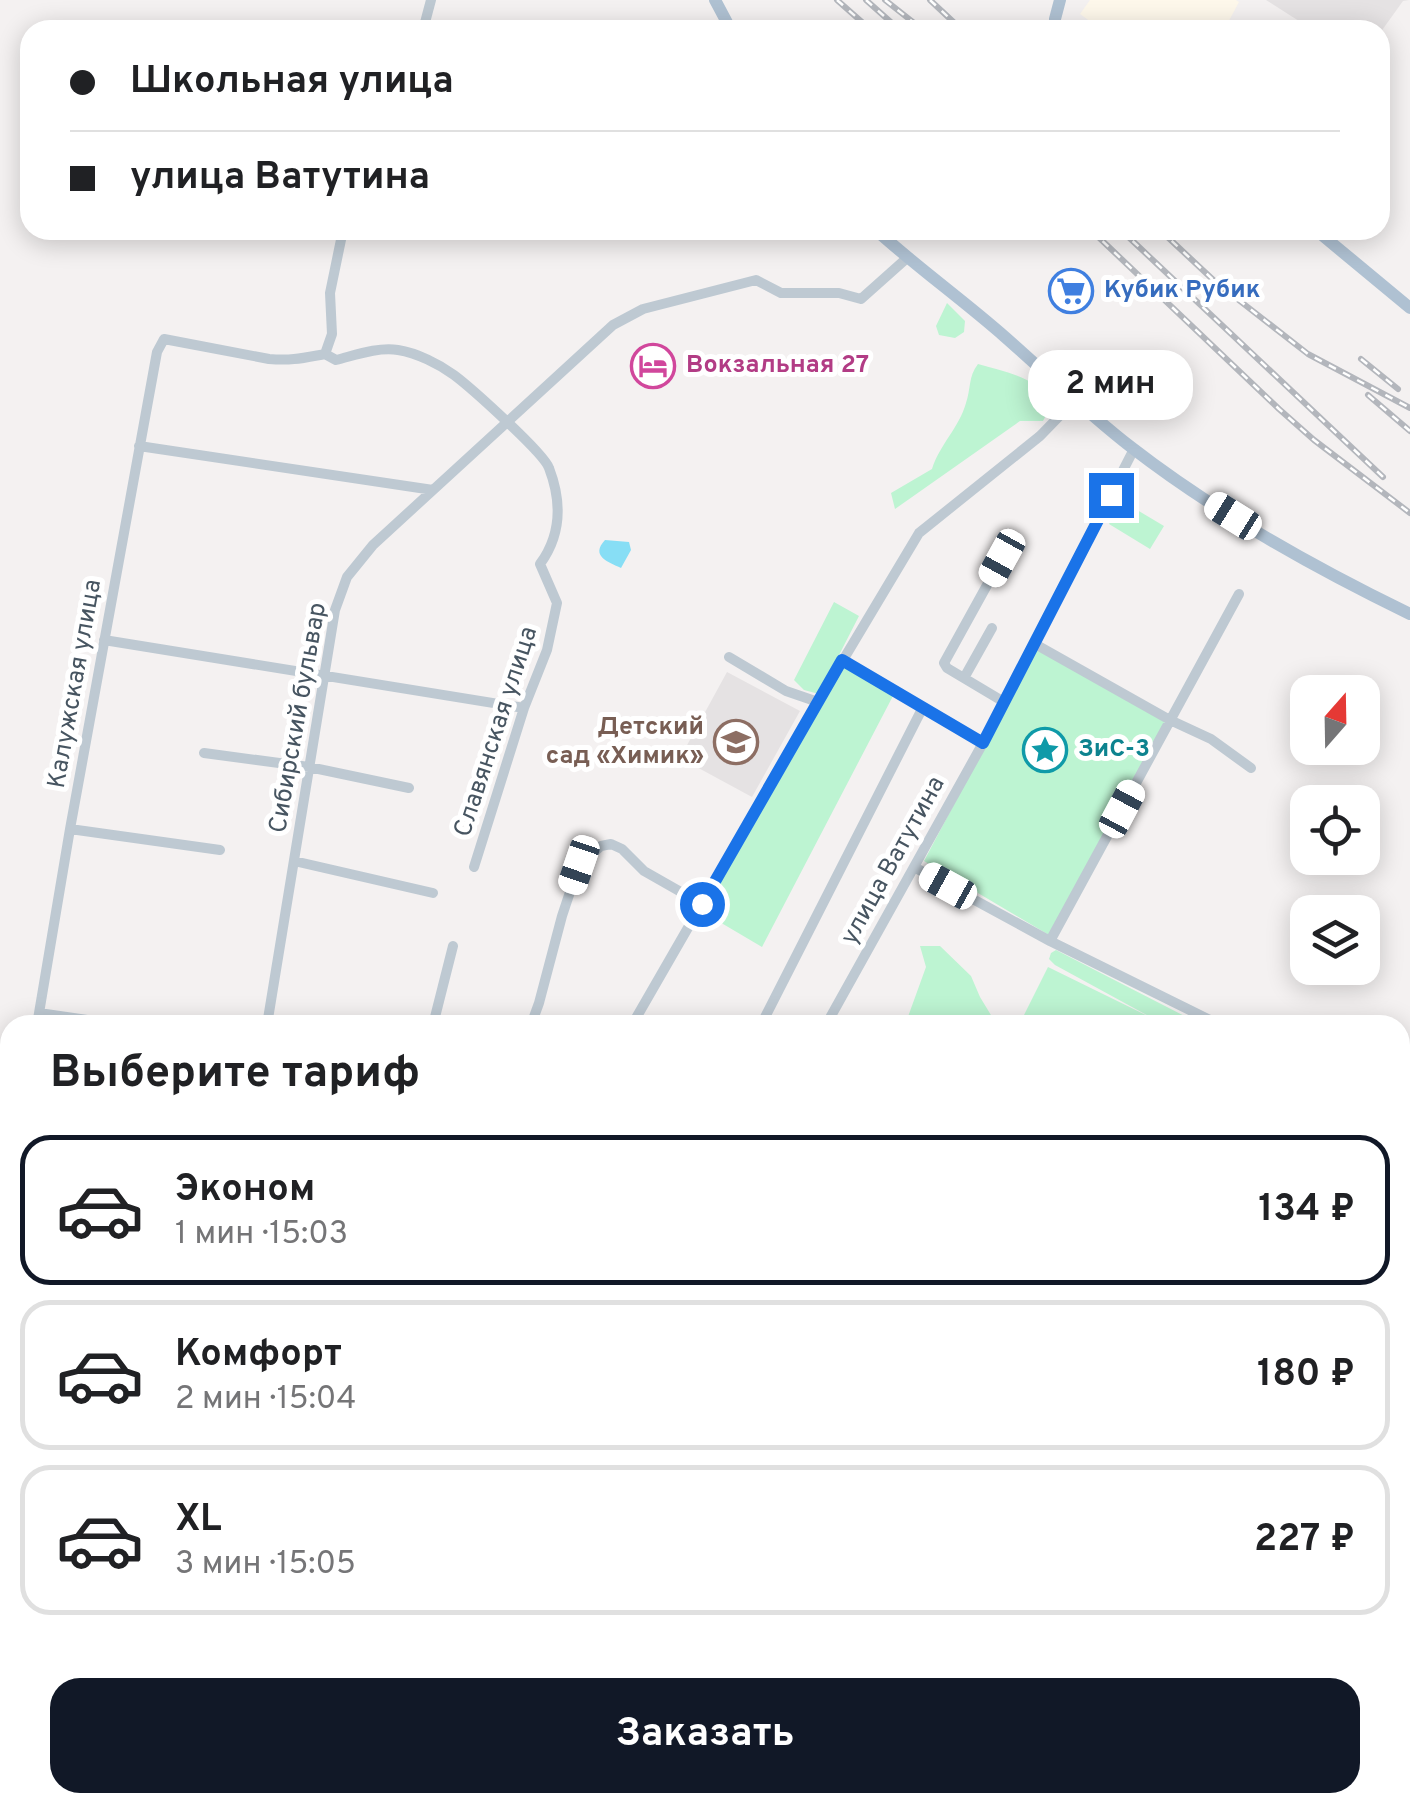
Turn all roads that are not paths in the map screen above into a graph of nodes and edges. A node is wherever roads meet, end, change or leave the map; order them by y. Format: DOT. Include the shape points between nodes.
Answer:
graph roads {
  1 [pos="342,240"];
  2 [pos="887,240"];
  3 [pos="1328,240"];
  4 [pos="907,258"];
  5 [pos="1410,308"];
  6 [pos="156,352"];
  7 [pos="324,354"];
  8 [pos="1075,400"];
  9 [pos="506,423"];
  10 [pos="139,446"];
  11 [pos="1134,449"];
  12 [pos="433,490"];
  13 [pos="1002,558"];
  14 [pos="1239,594"];
  15 [pos="1410,614"];
  16 [pos="992,628"];
  17 [pos="104,640"];
  18 [pos="1035,644"];
  19 [pos="729,657"];
  20 [pos="842,660"];
  21 [pos="324,677"];
  22 [pos="964,678"];
  23 [pos="818,702"];
  24 [pos="1004,702"];
  25 [pos="524,708"];
  26 [pos="922,709"];
  27 [pos="1170,720"];
  28 [pos="983,743"];
  29 [pos="204,753"];
  30 [pos="309,768"];
  31 [pos="1250,768"];
  32 [pos="409,788"];
  33 [pos="70,829"];
  34 [pos="220,850"];
  35 [pos="294,861"];
  36 [pos="474,867"];
  37 [pos="914,867"];
  38 [pos="433,893"];
  39 [pos="702,904"];
  40 [pos="1050,941"];
  41 [pos="453,946"];
  42 [pos="39,1015"];
  43 [pos="268,1015"];
  44 [pos="435,1015"];
  45 [pos="535,1015"];
  46 [pos="638,1015"];
  47 [pos="766,1015"];
  48 [pos="832,1015"];
  49 [pos="1200,1015"];
  1 -- 7 [label="street"];
  2 -- 4 [label="main road"];
  3 -- 5 [label="main road"];
  4 -- 8 [label="main road"];
  4 -- 9 [label="street, Сибирский бульвар" via="861,298 781,293 756,280 643,309 613,325"];
  6 -- 7 [label="street, Славянская улица" via="164,339 268,360"];
  6 -- 10 [label="street, Калужская улица"];
  7 -- 9 [label="street, Славянская улица" via="336,360 373,350 418,356 453,374"];
  8 -- 11 [label="main road"];
  8 -- 20 [label="street" via="919,533"];
  9 -- 12 [label="street, Сибирский бульвар"];
  9 -- 25 [label="street, Славянская улица" via="548,464 560,513 540,564 557,603"];
  10 -- 12 [label="street"];
  10 -- 17 [label="street, Калужская улица"];
  11 -- 15 [label="main road" via="1282,546"];
  11 -- 18 [label="street, улица Ватутина"];
  12 -- 21 [label="street, Сибирский бульвар" via="347,577"];
  13 -- 22 [label="street" via="944,660"];
  14 -- 27 [label="street"];
  16 -- 22 [label="street"];
  17 -- 21 [label="street"];
  17 -- 33 [label="street, Калужская улица"];
  18 -- 24 [label="street, улица Ватутина"];
  18 -- 27 [label="street"];
  19 -- 23 [label="street"];
  20 -- 23 [label="street"];
  20 -- 26 [label="street"];
  21 -- 25 [label="street"];
  21 -- 30 [label="street, Сибирский бульвар"];
  22 -- 24 [label="street"];
  23 -- 39 [label="street"];
  24 -- 28 [label="street, улица Ватутина"];
  25 -- 36 [label="street, Славянская улица"];
  26 -- 28 [label="street"];
  26 -- 47 [label="street"];
  27 -- 31 [label="street"];
  27 -- 40 [label="street"];
  28 -- 37 [label="street, улица Ватутина"];
  29 -- 30 [label="street"];
  30 -- 32 [label="street"];
  30 -- 35 [label="street, Сибирский бульвар"];
  33 -- 34 [label="street"];
  33 -- 42 [label="street, Калужская улица"];
  35 -- 38 [label="street"];
  35 -- 43 [label="street, Сибирский бульвар"];
  37 -- 40 [label="street"];
  37 -- 48 [label="street, улица Ватутина"];
  39 -- 45 [label="street" via="644,871 622,849 601,846 579,865"];
  39 -- 46 [label="street"];
  40 -- 49 [label="street"];
  41 -- 44 [label="street"];
}
